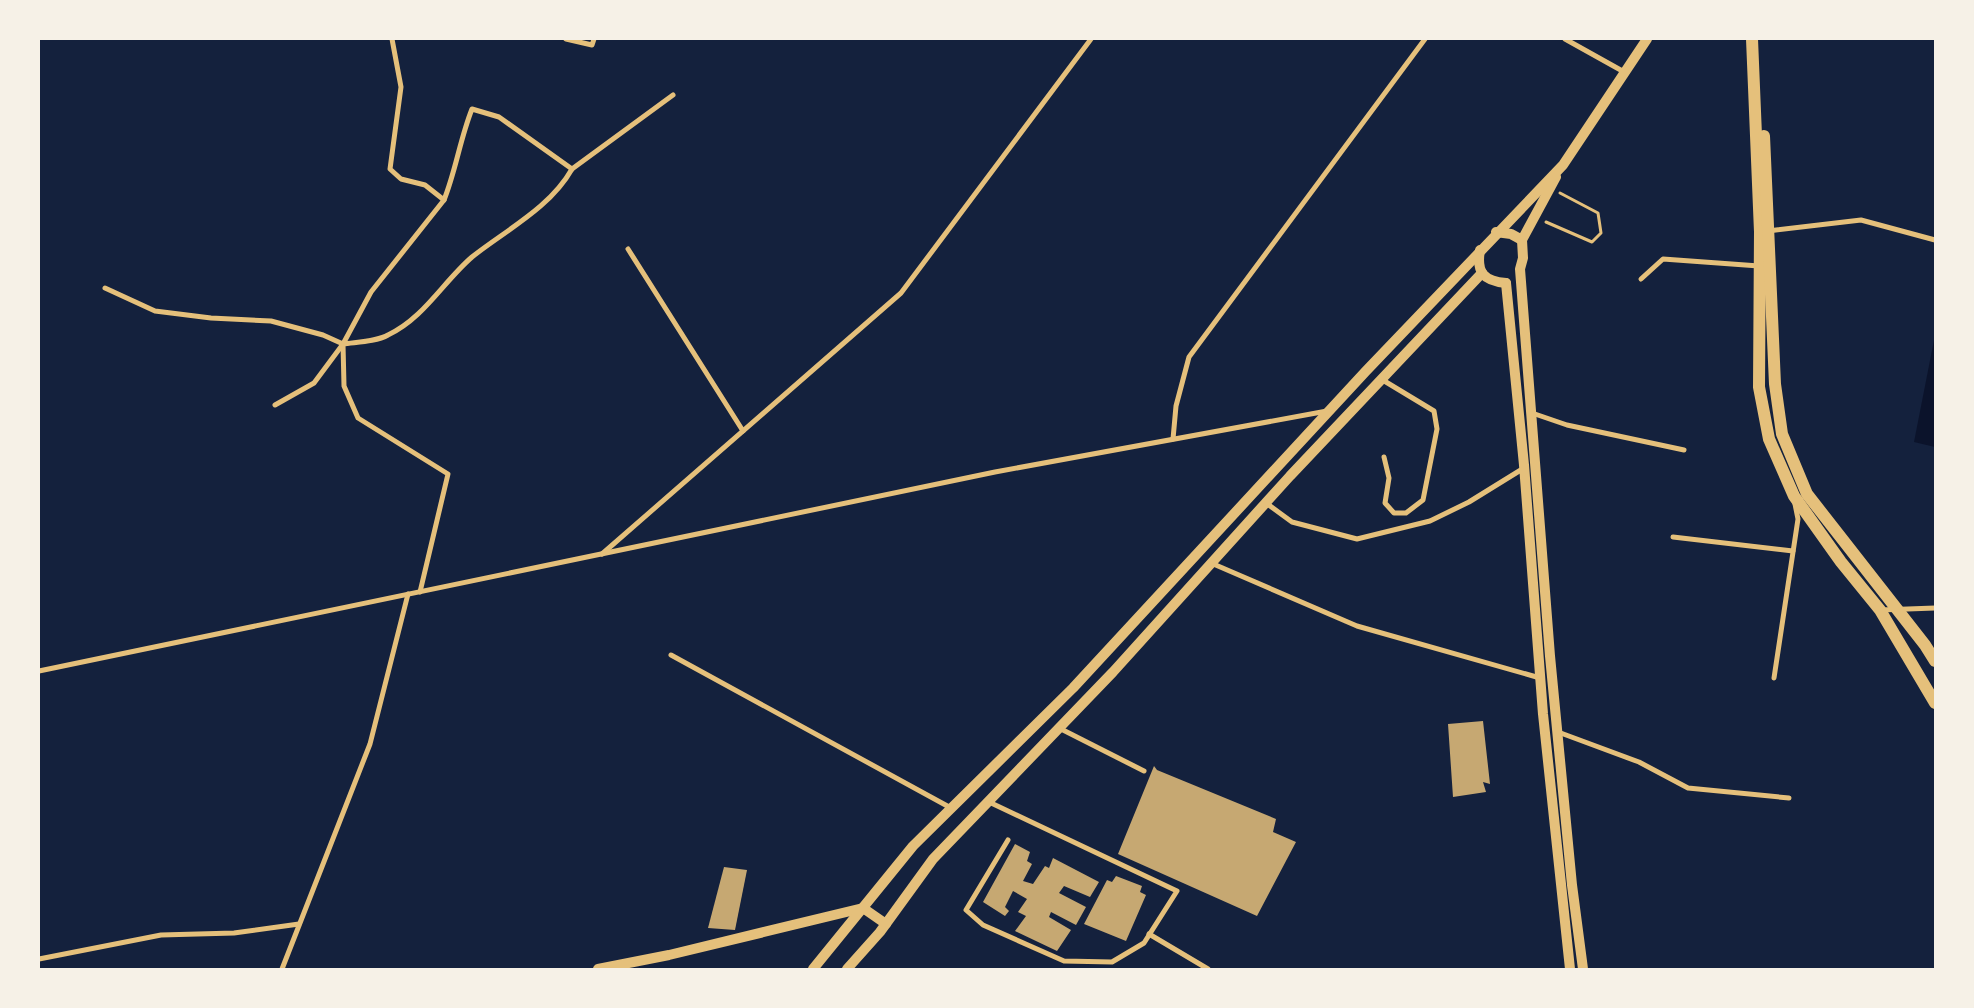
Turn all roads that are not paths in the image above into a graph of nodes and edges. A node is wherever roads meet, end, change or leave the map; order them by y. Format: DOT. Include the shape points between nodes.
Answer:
graph roads {
  1 [pos="392,39"];
  2 [pos="566,39"];
  3 [pos="594,39"];
  4 [pos="1091,39"];
  5 [pos="1424,39"];
  6 [pos="1566,39"];
  7 [pos="1647,39"];
  8 [pos="1752,39"];
  9 [pos="1760,39"];
  10 [pos="1626,73"];
  11 [pos="673,95"];
  12 [pos="1562,165"];
  13 [pos="572,169"];
  14 [pos="444,200"];
  15 [pos="1764,231"];
  16 [pos="1496,232"];
  17 [pos="1522,240"];
  18 [pos="1935,240"];
  19 [pos="628,249"];
  20 [pos="1480,249"];
  21 [pos="1760,266"];
  22 [pos="1520,269"];
  23 [pos="1482,273"];
  24 [pos="1641,279"];
  25 [pos="1506,283"];
  26 [pos="105,288"];
  27 [pos="343,344"];
  28 [pos="1381,379"];
  29 [pos="275,405"];
  30 [pos="1330,410"];
  31 [pos="1531,413"];
  32 [pos="743,431"];
  33 [pos="1173,439"];
  34 [pos="1684,450"];
  35 [pos="1384,457"];
  36 [pos="1524,468"];
  37 [pos="1794,496"];
  38 [pos="1266,502"];
  39 [pos="1673,537"];
  40 [pos="1794,551"];
  41 [pos="602,554"];
  42 [pos="1211,563"];
  43 [pos="420,592"];
  44 [pos="408,594"];
  45 [pos="1935,608"];
  46 [pos="1898,609"];
  47 [pos="1880,610"];
  48 [pos="671,655"];
  49 [pos="1935,661"];
  50 [pos="39,671"];
  51 [pos="1540,678"];
  52 [pos="1774,678"];
  53 [pos="1935,703"];
  54 [pos="1059,728"];
  55 [pos="1557,732"];
  56 [pos="1144,771"];
  57 [pos="1562,787"];
  58 [pos="1550,788"];
  59 [pos="1789,798"];
  60 [pos="988,801"];
  61 [pos="952,808"];
  62 [pos="1008,840"];
  63 [pos="863,908"];
  64 [pos="299,924"];
  65 [pos="886,924"];
  66 [pos="1149,934"];
  67 [pos="39,958"];
  68 [pos="282,969"];
  69 [pos="598,969"];
  70 [pos="813,969"];
  71 [pos="847,969"];
  72 [pos="1208,969"];
  73 [pos="1570,969"];
  74 [pos="1583,969"];
  1 -- 14 [label="street" via="401,87 390,169 401,179 425,186"];
  2 -- 3 [label="street" via="592,45"];
  4 -- 32 [label="street" via="901,293"];
  5 -- 33 [label="street" via="1189,357 1176,406"];
  6 -- 10 [label="street"];
  7 -- 10 [label="main road"];
  8 -- 15 [label="main road"];
  9 -- 15 [label="main road"];
  10 -- 12 [label="main road"];
  11 -- 13 [label="street"];
  12 -- 16 [label="main road"];
  12 -- 17 [label="main road"];
  13 -- 14 [label="street" via="499,117 472,109"];
  13 -- 27 [label="street" via="564,183 515,227 471,258 424,309 387,336"];
  14 -- 27 [label="street" via="371,292"];
  15 -- 18 [label="street" via="1861,220"];
  15 -- 21 [label="main road"];
  15 -- 46 [label="main road" via="1775,384 1782,434 1807,494"];
  16 -- 17 [label="main road"];
  16 -- 20 [label="main road"];
  17 -- 22 [label="main road"];
  19 -- 32 [label="street"];
  20 -- 23 [label="main road" via="1478,262"];
  20 -- 30 [label="main road"];
  21 -- 24 [label="street" via="1663,259"];
  21 -- 37 [label="main road" via="1759,387 1769,439"];
  22 -- 25 [label="main road"];
  22 -- 31 [label="main road"];
  23 -- 25 [label="main road" via="1491,282"];
  23 -- 28 [label="main road"];
  25 -- 36 [label="main road"];
  26 -- 27 [label="street" via="155,310 211,318 271,321"];
  27 -- 29 [label="street" via="314,383"];
  27 -- 43 [label="street" via="344,386 358,418 448,474"];
  28 -- 35 [label="street" via="1434,411 1437,430 1423,500 1406,513 1394,513 1385,503 1389,478"];
  28 -- 38 [label="main road"];
  30 -- 33 [label="street"];
  30 -- 61 [label="main road" via="1073,688"];
  31 -- 34 [label="street" via="1567,425"];
  31 -- 55 [label="main road"];
  32 -- 41 [label="street"];
  33 -- 41 [label="street" via="995,472"];
  36 -- 38 [label="street" via="1469,502 1430,521 1357,539 1292,522"];
  36 -- 51 [label="main road"];
  37 -- 40 [label="street" via="1798,519"];
  37 -- 47 [label="main road"];
  38 -- 42 [label="main road"];
  39 -- 40 [label="street"];
  40 -- 52 [label="street"];
  41 -- 43 [label="street"];
  42 -- 51 [label="street" via="1357,626"];
  42 -- 54 [label="main road"];
  43 -- 44 [label="street"];
  44 -- 50 [label="street"];
  44 -- 64 [label="street" via="370,744"];
  45 -- 46 [label="street"];
  46 -- 47 [label="street"];
  46 -- 49 [label="main road"];
  47 -- 53 [label="main road"];
  48 -- 61 [label="street"];
  51 -- 58 [label="main road"];
  54 -- 56 [label="street"];
  54 -- 60 [label="main road"];
  55 -- 57 [label="main road"];
  55 -- 59 [label="street" via="1639,762 1688,788"];
  57 -- 58 [label="street"];
  57 -- 74 [label="main road"];
  58 -- 73 [label="main road"];
  60 -- 65 [label="main road" via="933,859"];
  60 -- 66 [label="street" via="1177,891"];
  61 -- 63 [label="main road" via="913,846"];
  62 -- 66 [label="street" via="966,910 983,925 1064,961 1112,962 1144,943"];
  63 -- 65 [label="main road"];
  63 -- 69 [label="main road"];
  63 -- 70 [label="main road"];
  64 -- 67 [label="street" via="234,933 162,935"];
  64 -- 68 [label="street"];
  65 -- 71 [label="main road"];
  66 -- 72 [label="street"];
}
